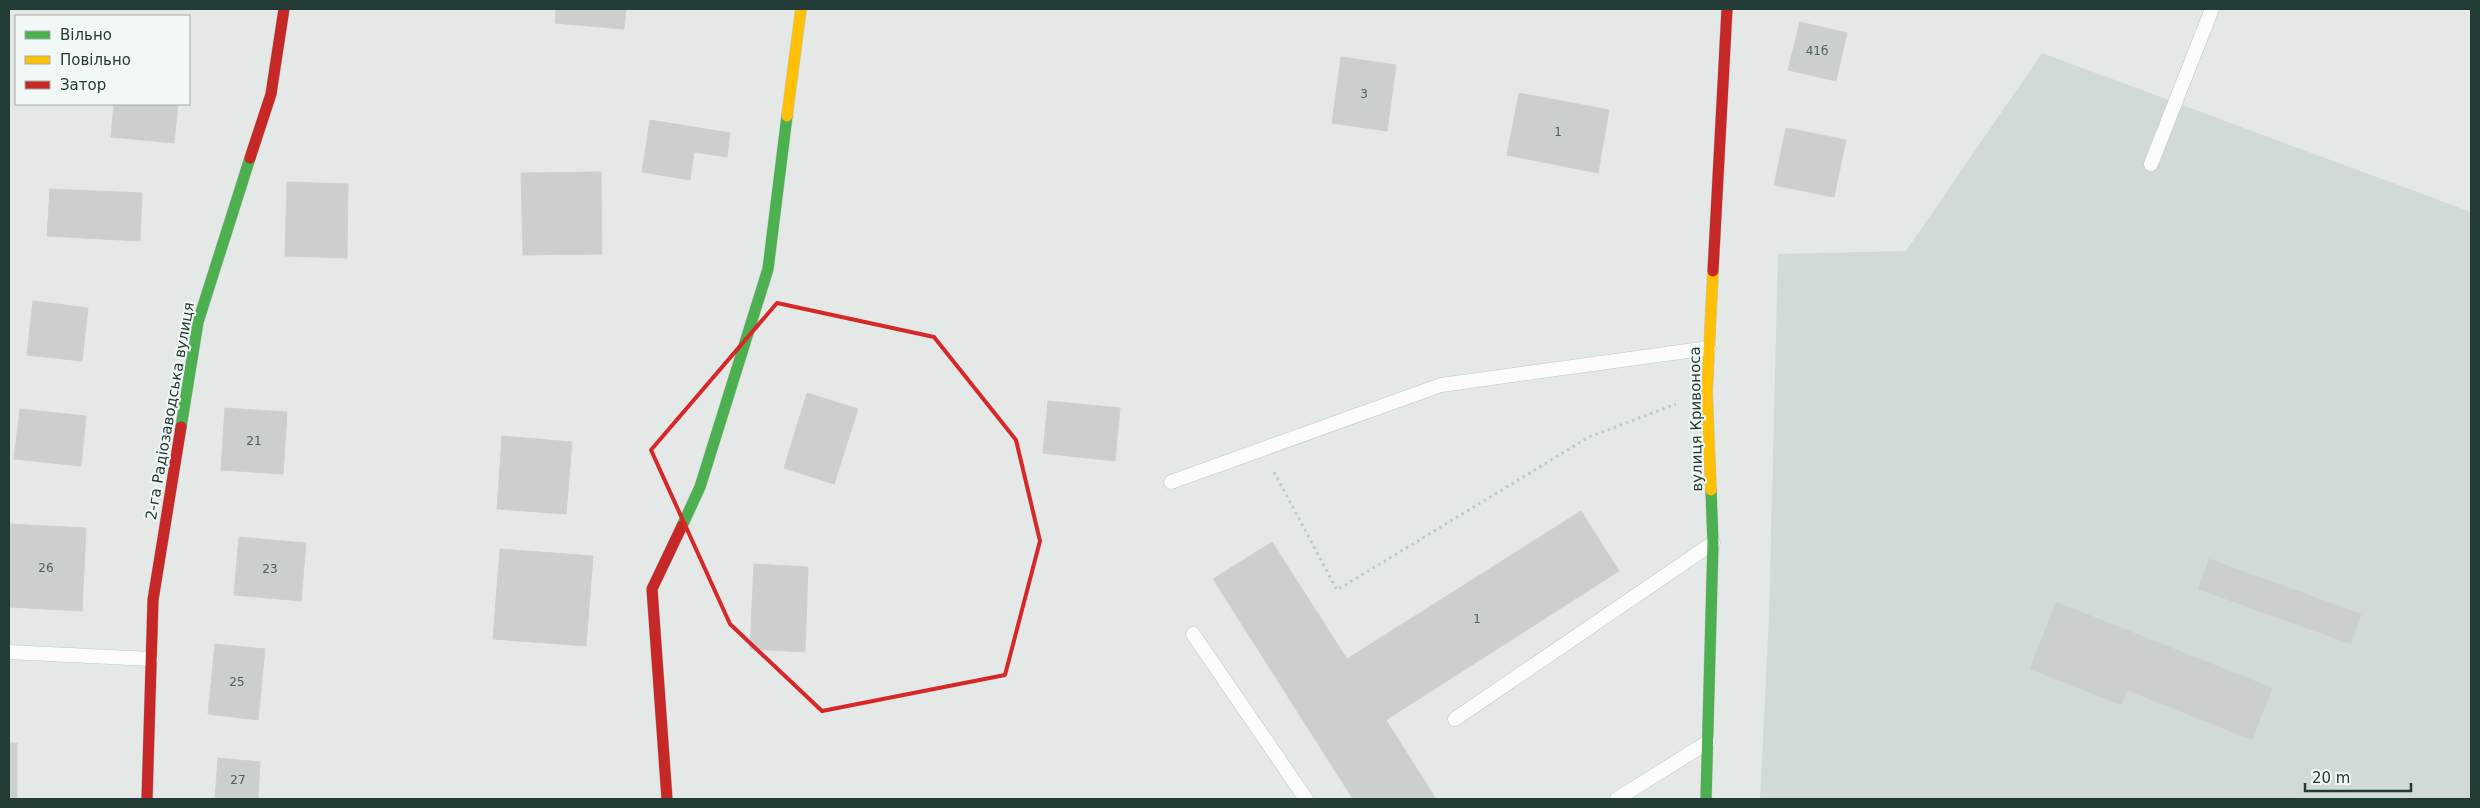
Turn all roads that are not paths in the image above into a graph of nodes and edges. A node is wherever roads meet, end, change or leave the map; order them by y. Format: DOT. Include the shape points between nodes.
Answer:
graph roads {
  1 [pos="284,9"];
  2 [pos="801,9"];
  3 [pos="1727,9"];
  4 [pos="2212,9"];
  5 [pos="2152,164"];
  6 [pos="1709,348"];
  7 [pos="1171,482"];
  8 [pos="1713,543"];
  9 [pos="1192,634"];
  10 [pos="9,652"];
  11 [pos="151,659"];
  12 [pos="1455,719"];
  13 [pos="1708,742"];
  14 [pos="147,799"];
  15 [pos="667,799"];
  16 [pos="1306,799"];
  17 [pos="1616,799"];
  18 [pos="1706,799"];
  1 -- 11 [label="street, 2-га Радіозаводська вулиця" via="271,94 198,322 152,600"];
  2 -- 15 [label="street" via="768,269 700,487 652,589"];
  3 -- 6 [label="street, вулиця Кривоноса"];
  4 -- 5 [label="lane"];
  6 -- 7 [label="lane" via="1441,385"];
  6 -- 8 [label="street, вулиця Кривоноса" via="1707,392"];
  8 -- 12 [label="lane"];
  8 -- 13 [label="street, вулиця Кривоноса"];
  9 -- 16 [label="lane"];
  10 -- 11 [label="lane"];
  11 -- 14 [label="street, 2-га Радіозаводська вулиця"];
  13 -- 17 [label="lane"];
  13 -- 18 [label="street, вулиця Кривоноса"];
}
